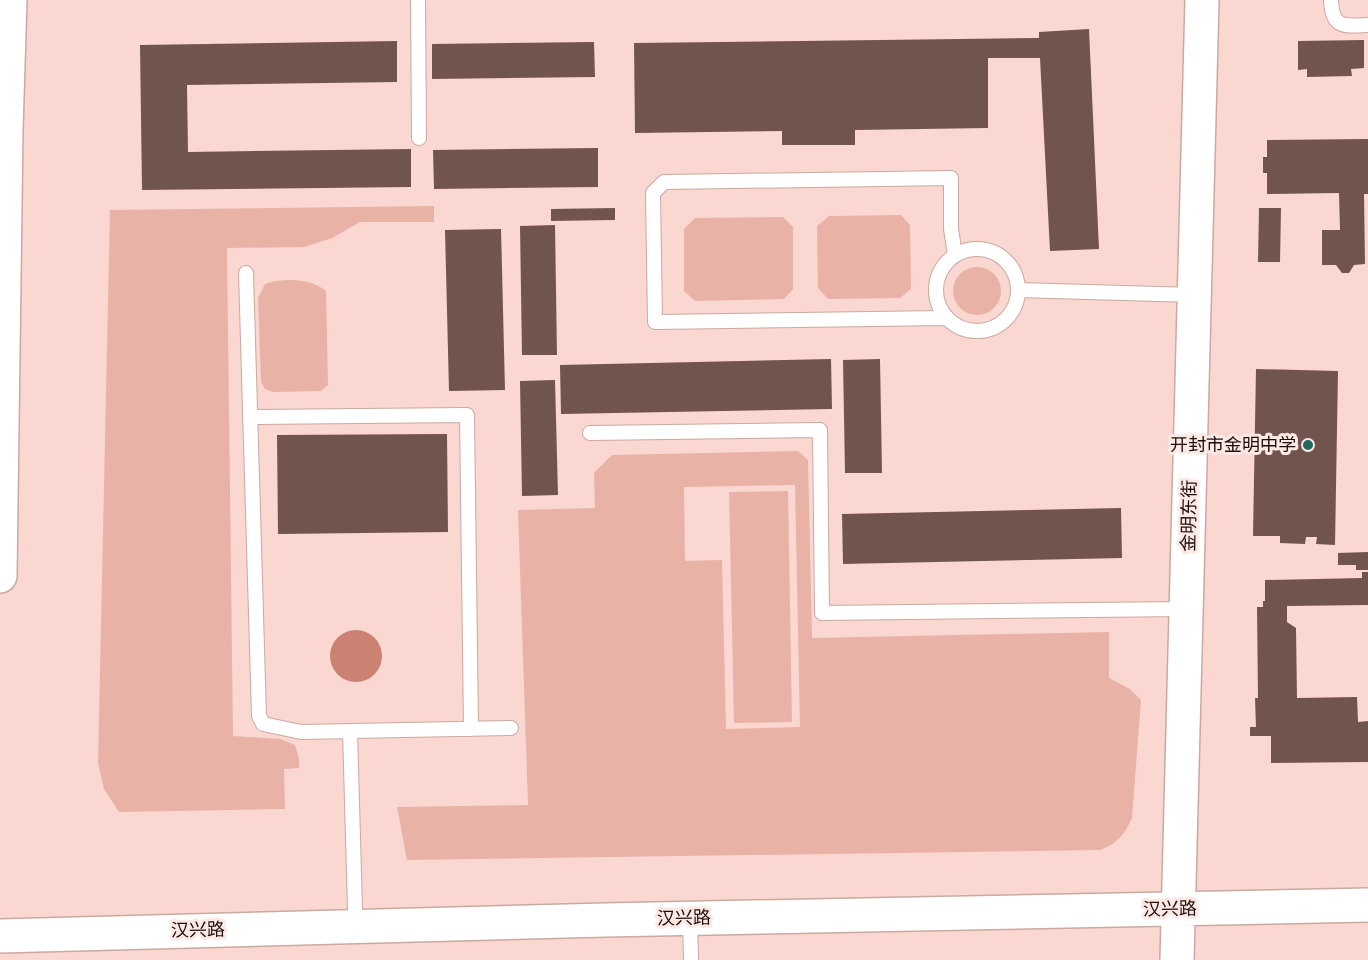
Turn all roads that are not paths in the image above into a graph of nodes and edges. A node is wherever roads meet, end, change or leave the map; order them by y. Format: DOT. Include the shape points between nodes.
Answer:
graph roads {
  1 [pos="10,0"];
  2 [pos="418,0"];
  3 [pos="1202,0"];
  4 [pos="1331,0"];
  5 [pos="1368,25"];
  6 [pos="419,138"];
  7 [pos="955,255"];
  8 [pos="246,273"];
  9 [pos="1018,291"];
  10 [pos="1194,295"];
  11 [pos="946,318"];
  12 [pos="250,417"];
  13 [pos="590,433"];
  14 [pos="0,576"];
  15 [pos="1186,609"];
  16 [pos="511,728"];
  17 [pos="471,729"];
  18 [pos="350,731"];
  19 [pos="1368,887"];
  20 [pos="1179,900"];
  21 [pos="1368,905"];
  22 [pos="355,909"];
  23 [pos="0,916"];
  24 [pos="690,918"];
  25 [pos="0,936"];
  26 [pos="691,960"];
  27 [pos="1177,960"];
  1 -- 14 [label="street"];
  2 -- 6 [label="lane"];
  3 -- 10 [label="street, 金明东街"];
  4 -- 5 [label="lane" via="1338,23"];
  7 -- 9 [label="lane" via="971,249 993,252 1010,266"];
  7 -- 11 [label="lane" via="942,267 935,289"];
  7 -- 11 [label="lane" via="951,178 664,182 653,193 655,322"];
  8 -- 12 [label="lane"];
  9 -- 10 [label="lane"];
  9 -- 11 [label="lane" via="1008,317 987,330 962,329"];
  10 -- 15 [label="street, 金明东街"];
  12 -- 17 [label="lane" via="467,415"];
  12 -- 18 [label="lane" via="259,716 263,724 301,732"];
  13 -- 15 [label="lane" via="820,430 822,613"];
  15 -- 20 [label="street, 金明东街"];
  16 -- 17 [label="lane"];
  17 -- 18 [label="lane"];
  18 -- 22 [label="lane"];
  19 -- 20 [label="street, 汉兴路"];
  20 -- 21 [label="street, 汉兴路"];
  20 -- 22 [label="street, 汉兴路" via="616,902"];
  20 -- 24 [label="street, 汉兴路"];
  20 -- 27 [label="street, 金明东街"];
  22 -- 23 [label="street, 汉兴路"];
  24 -- 25 [label="street, 汉兴路"];
  24 -- 26 [label="lane"];
}
